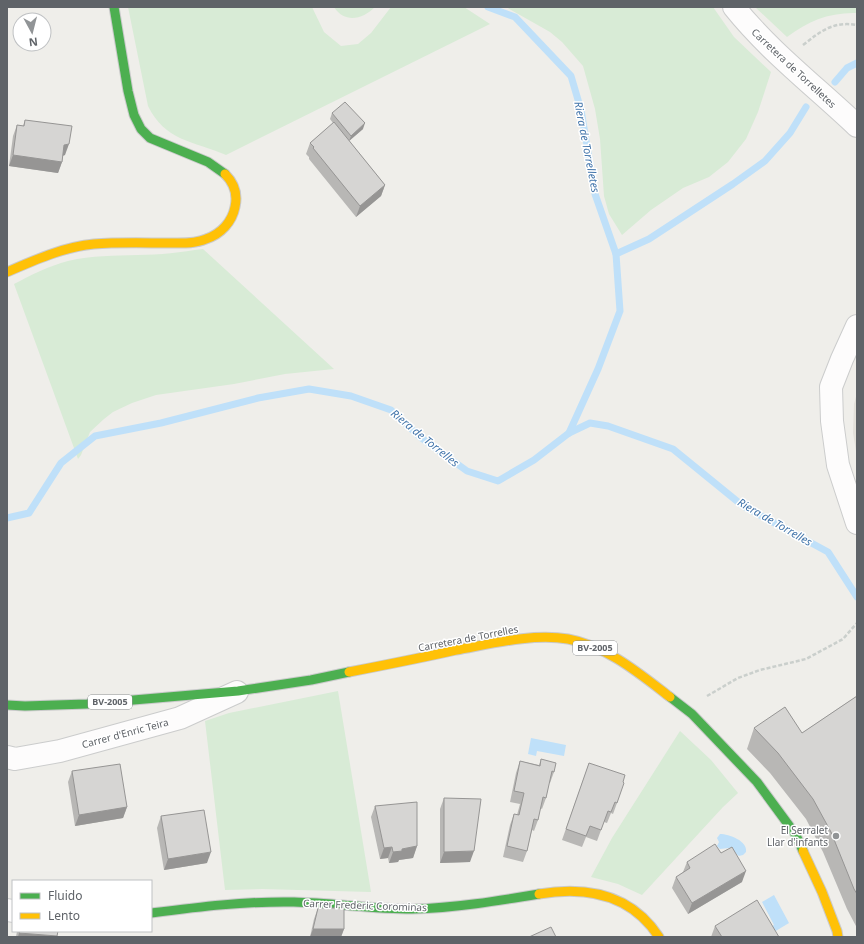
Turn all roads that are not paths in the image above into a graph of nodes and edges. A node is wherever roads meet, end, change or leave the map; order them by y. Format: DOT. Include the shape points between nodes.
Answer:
graph roads {
  1 [pos="114,7"];
  2 [pos="734,7"];
  3 [pos="857,126"];
  4 [pos="7,272"];
  5 [pos="857,326"];
  6 [pos="857,523"];
  7 [pos="238,691"];
  8 [pos="7,705"];
  9 [pos="7,758"];
  10 [pos="152,913"];
  11 [pos="659,937"];
  12 [pos="838,937"];
  1 -- 4 [label="street" via="128,91 141,130 150,138 222,170 232,181 236,197 234,213 227,225 205,240 94,244 45,256"];
  2 -- 3 [label="street, Carretera de Torrelletes" via="784,60"];
  5 -- 6 [label="street" via="831,387 832,421 838,465"];
  7 -- 8 [label="street, Carretera de Torrelles / BV-2005" via="86,704"];
  7 -- 9 [label="street, Carrer d'Enric Teira" via="180,718 60,751"];
  7 -- 12 [label="street, Carretera de Torrelles / BV-2005" via="311,680 521,639 568,639 606,652 692,714 758,782 796,835 822,892"];
  10 -- 11 [label="street, Carrer Frederic Corominas" via="238,904 293,902 428,908 573,891 613,898 630,907 643,916"];
}
